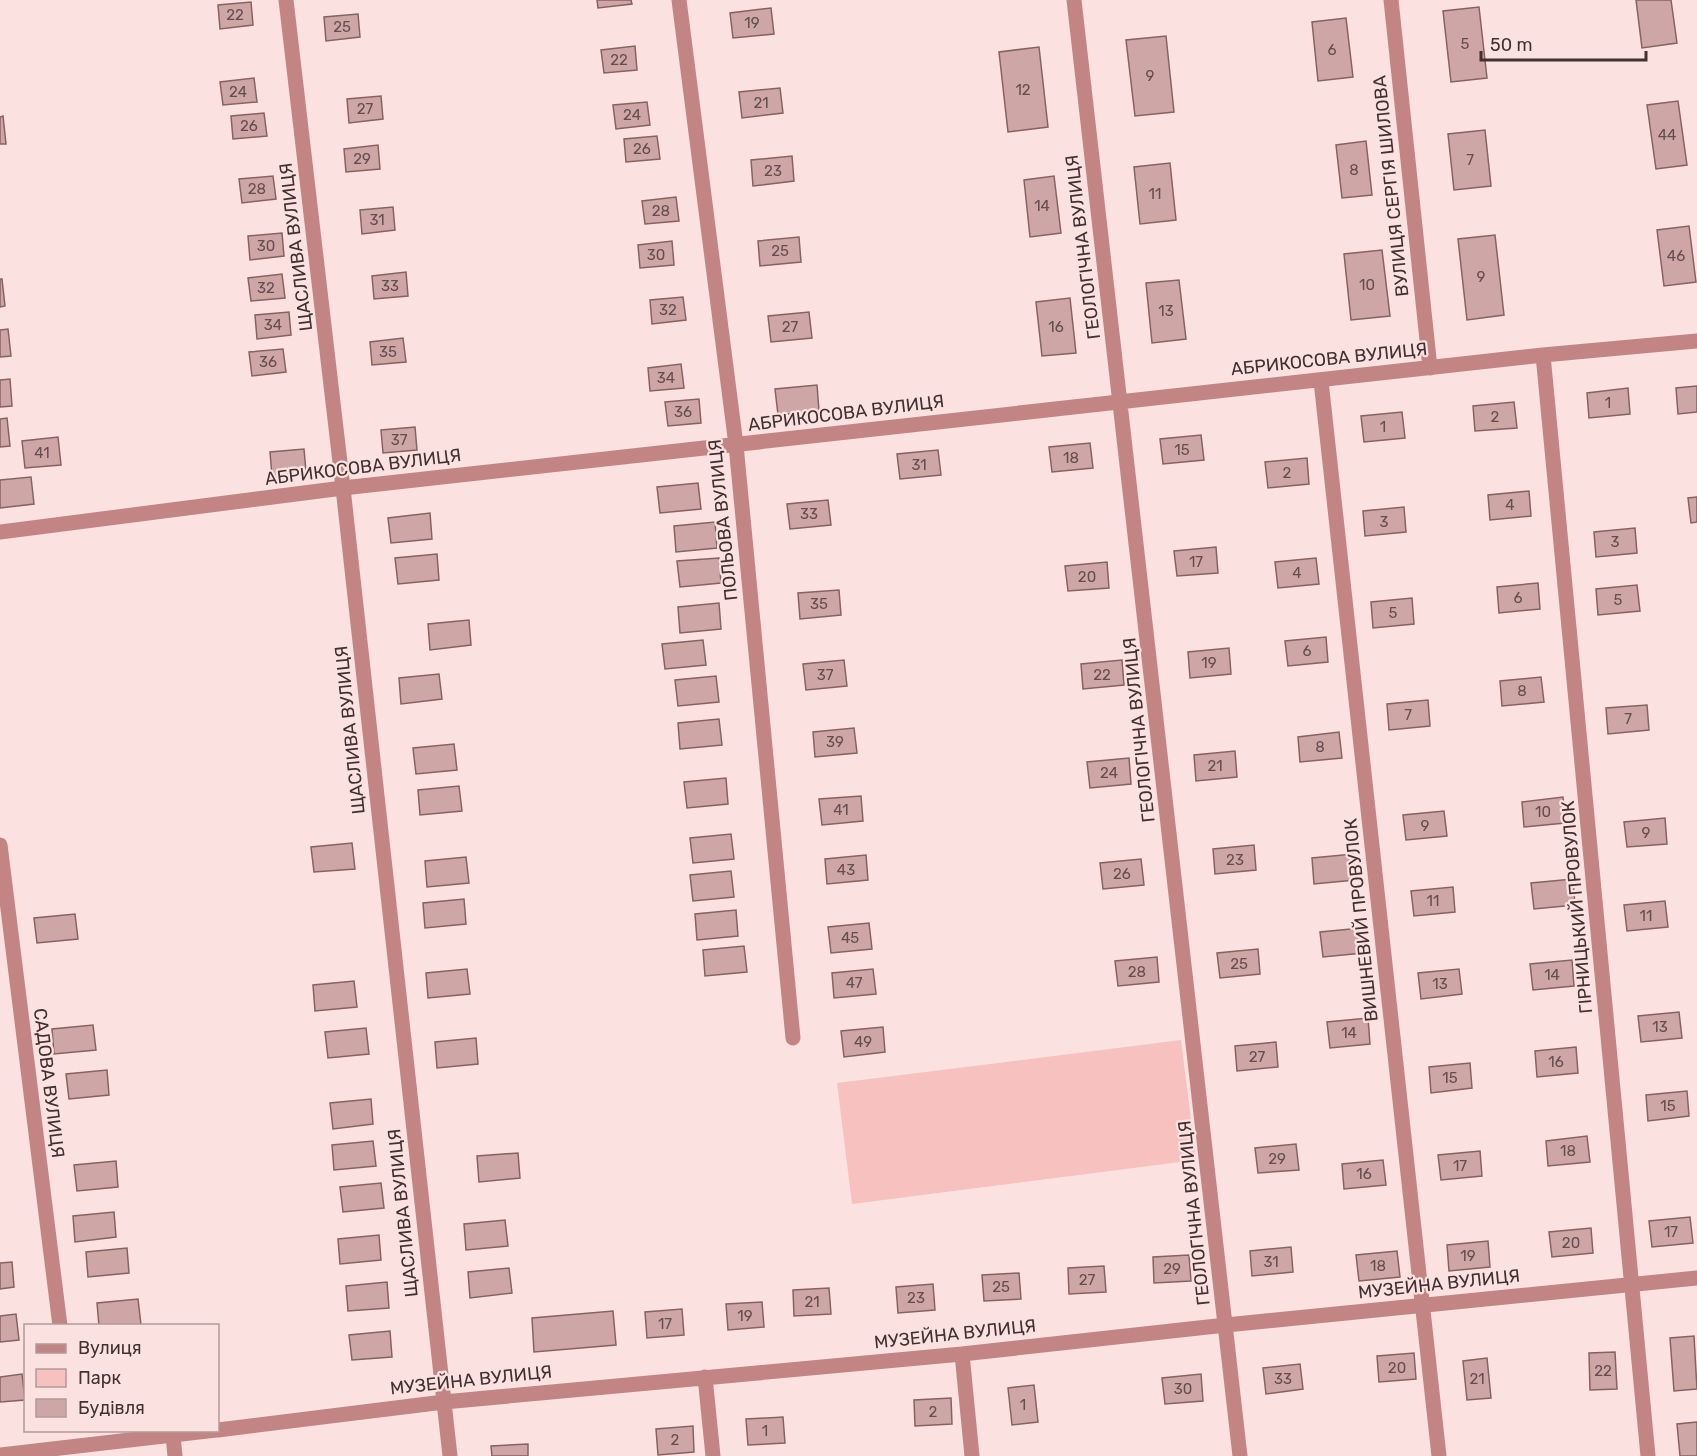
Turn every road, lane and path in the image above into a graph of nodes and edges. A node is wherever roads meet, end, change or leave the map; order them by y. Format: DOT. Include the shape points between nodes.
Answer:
graph roads {
  1 [pos="286,0"];
  2 [pos="679,0"];
  3 [pos="1074,0"];
  4 [pos="1391,0"];
  5 [pos="1697,341"];
  6 [pos="1543,355"];
  7 [pos="1430,368"];
  8 [pos="1321,381"];
  9 [pos="1121,401"];
  10 [pos="736,445"];
  11 [pos="343,488"];
  12 [pos="0,532"];
  13 [pos="0,845"];
  14 [pos="793,1038"];
  15 [pos="1697,1278"];
  16 [pos="1632,1284"];
  17 [pos="1423,1306"];
  18 [pos="60,1324"];
  19 [pos="1226,1324"];
  20 [pos="962,1354"];
  21 [pos="705,1377"];
  22 [pos="444,1402"];
  23 [pos="219,1430"];
  24 [pos="73,1432"];
  25 [pos="202,1432"];
  26 [pos="173,1436"];
  27 [pos="75,1447"];
  28 [pos="0,1455"];
  29 [pos="175,1456"];
  30 [pos="450,1456"];
  31 [pos="713,1456"];
  32 [pos="972,1456"];
  33 [pos="1240,1456"];
  34 [pos="1438,1456"];
  35 [pos="1648,1456"];
  1 -- 11 [label="street, ЩАСЛИВА ВУЛИЦЯ"];
  2 -- 10 [label="street, ПОЛЬОВА ВУЛИЦЯ"];
  3 -- 9 [label="street, ГЕОЛОГІЧНА ВУЛИЦЯ"];
  4 -- 7 [label="street, ВУЛИЦЯ СЕРГІЯ ШИЛОВА"];
  5 -- 6 [label="street, АБРИКОСОВА ВУЛИЦЯ"];
  6 -- 7 [label="street, АБРИКОСОВА ВУЛИЦЯ"];
  6 -- 16 [label="street, ГІРНИЦЬКИЙ ПРОВУЛОК"];
  7 -- 8 [label="street, АБРИКОСОВА ВУЛИЦЯ"];
  8 -- 9 [label="street, АБРИКОСОВА ВУЛИЦЯ"];
  8 -- 17 [label="street, ВИШНЕВИЙ ПРОВУЛОК"];
  9 -- 10 [label="street, АБРИКОСОВА ВУЛИЦЯ"];
  9 -- 19 [label="street, ГЕОЛОГІЧНА ВУЛИЦЯ"];
  10 -- 11 [label="street, АБРИКОСОВА ВУЛИЦЯ"];
  10 -- 14 [label="street, ПОЛЬОВА ВУЛИЦЯ"];
  11 -- 12 [label="street, АБРИКОСОВА ВУЛИЦЯ"];
  11 -- 22 [label="street, ЩАСЛИВА ВУЛИЦЯ"];
  13 -- 18 [label="street, САДОВА ВУЛИЦЯ"];
  15 -- 16 [label="street, МУЗЕЙНА ВУЛИЦЯ"];
  16 -- 17 [label="street, МУЗЕЙНА ВУЛИЦЯ"];
  16 -- 35 [label="street, ГІРНИЦЬКИЙ ПРОВУЛОК"];
  17 -- 19 [label="street, МУЗЕЙНА ВУЛИЦЯ"];
  17 -- 34 [label="street, ВИШНЕВИЙ ПРОВУЛОК"];
  19 -- 20 [label="street, МУЗЕЙНА ВУЛИЦЯ"];
  19 -- 33 [label="street, ГЕОЛОГІЧНА ВУЛИЦЯ"];
  20 -- 21 [label="street, МУЗЕЙНА ВУЛИЦЯ"];
  20 -- 32 [label="street"];
  21 -- 22 [label="street, МУЗЕЙНА ВУЛИЦЯ"];
  21 -- 31 [label="street"];
  22 -- 23 [label="street, МУЗЕЙНА ВУЛИЦЯ"];
  22 -- 30 [label="street, ЩАСЛИВА ВУЛИЦЯ"];
  24 -- 27 [label="street"];
  25 -- 26 [label="street, МУЗЕЙНА ВУЛИЦЯ"];
  26 -- 27 [label="street, МУЗЕЙНА ВУЛИЦЯ"];
  26 -- 29 [label="street"];
  27 -- 28 [label="street, МУЗЕЙНА ВУЛИЦЯ"];
}
